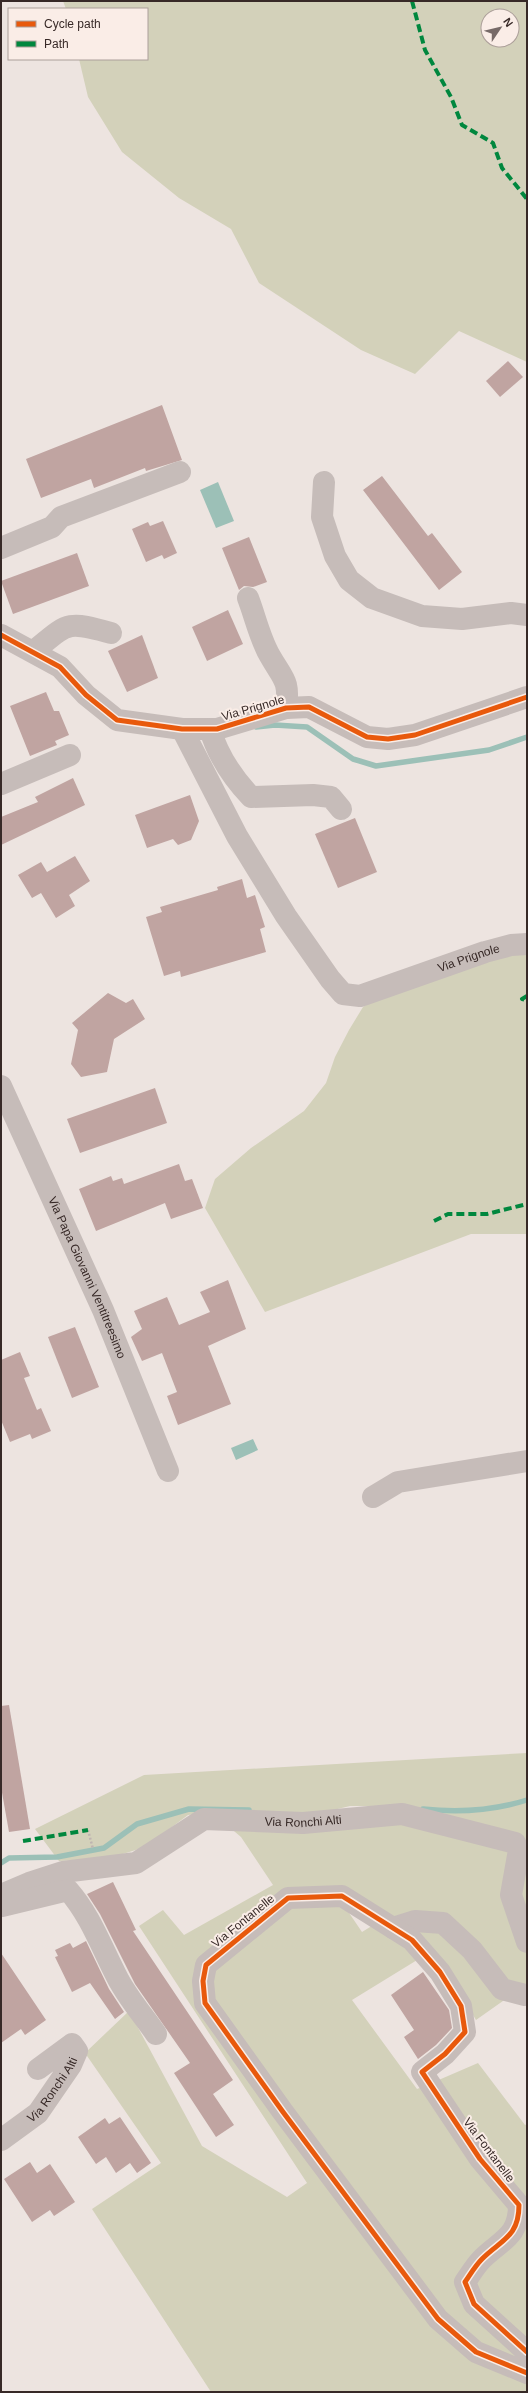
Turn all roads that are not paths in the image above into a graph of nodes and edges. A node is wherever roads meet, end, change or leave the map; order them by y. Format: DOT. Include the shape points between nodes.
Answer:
graph roads {
  1 [pos="180,472"];
  2 [pos="324,482"];
  3 [pos="1,548"];
  4 [pos="248,598"];
  5 [pos="527,615"];
  6 [pos="111,634"];
  7 [pos="1,635"];
  8 [pos="34,651"];
  9 [pos="527,697"];
  10 [pos="286,708"];
  11 [pos="182,729"];
  12 [pos="210,729"];
  13 [pos="70,755"];
  14 [pos="1,784"];
  15 [pos="341,809"];
  16 [pos="527,944"];
  17 [pos="1,1086"];
  18 [pos="527,1461"];
  19 [pos="168,1471"];
  20 [pos="372,1497"];
  21 [pos="106,1879"];
  22 [pos="68,1890"];
  23 [pos="1,1895"];
  24 [pos="1,1907"];
  25 [pos="393,1928"];
  26 [pos="527,1942"];
  27 [pos="525,1994"];
  28 [pos="156,2034"];
  29 [pos="38,2069"];
  30 [pos="1,2140"];
  31 [pos="527,2352"];
  32 [pos="527,2373"];
  1 -- 3 [label="street" via="61,517 52,527"];
  2 -- 5 [label="street" via="322,517 334,556 348,580 372,598 422,616 462,619 511,613"];
  4 -- 10 [label="street" via="270,656 281,670 288,692"];
  6 -- 8 [label="street" via="87,626 69,626 57,630"];
  7 -- 8 [label="street, Via Prignole"];
  8 -- 11 [label="street, Via Prignole" via="60,667 86,695 117,720"];
  9 -- 10 [label="street, Via Prignole" via="415,735 388,739 367,737 309,707"];
  10 -- 12 [label="street, Via Prignole"];
  11 -- 12 [label="street, Via Prignole"];
  11 -- 16 [label="street, Via Prignole" via="237,836 286,916 343,994 360,996 485,952 511,945"];
  12 -- 15 [label="street" via="223,761 235,780 251,797 331,797"];
  13 -- 14 [label="street"];
  17 -- 19 [label="street, Via Papa Giovanni Ventitreesimo" via="102,1310"];
  18 -- 20 [label="street" via="398,1482"];
  21 -- 22 [label="street"];
  22 -- 24 [label="street"];
  22 -- 28 [label="street" via="80,1903 117,1977"];
  23 -- 26 [label="street, Via Ronchi Alti" via="63,1872 136,1863 204,1819 303,1823 402,1814 516,1843 519,1850 511,1895"];
  25 -- 27 [label="street" via="414,1921 443,1923 472,1950 502,1989"];
  25 -- 31 [label="street, Via Fontanelle" via="412,1940 440,1972 462,2006 464,2032 445,2054 422,2072 480,2159 519,2205 519,2219 511,2236 481,2260 465,2282 474,2304"];
  25 -- 32 [label="street, Via Fontanelle" via="342,1896 288,1898 206,1965 203,1981 206,2003 283,2112 438,2319 476,2352"];
  29 -- 30 [label="street, Via Ronchi Alti" via="72,2044 77,2051 71,2065 38,2113"];
}
